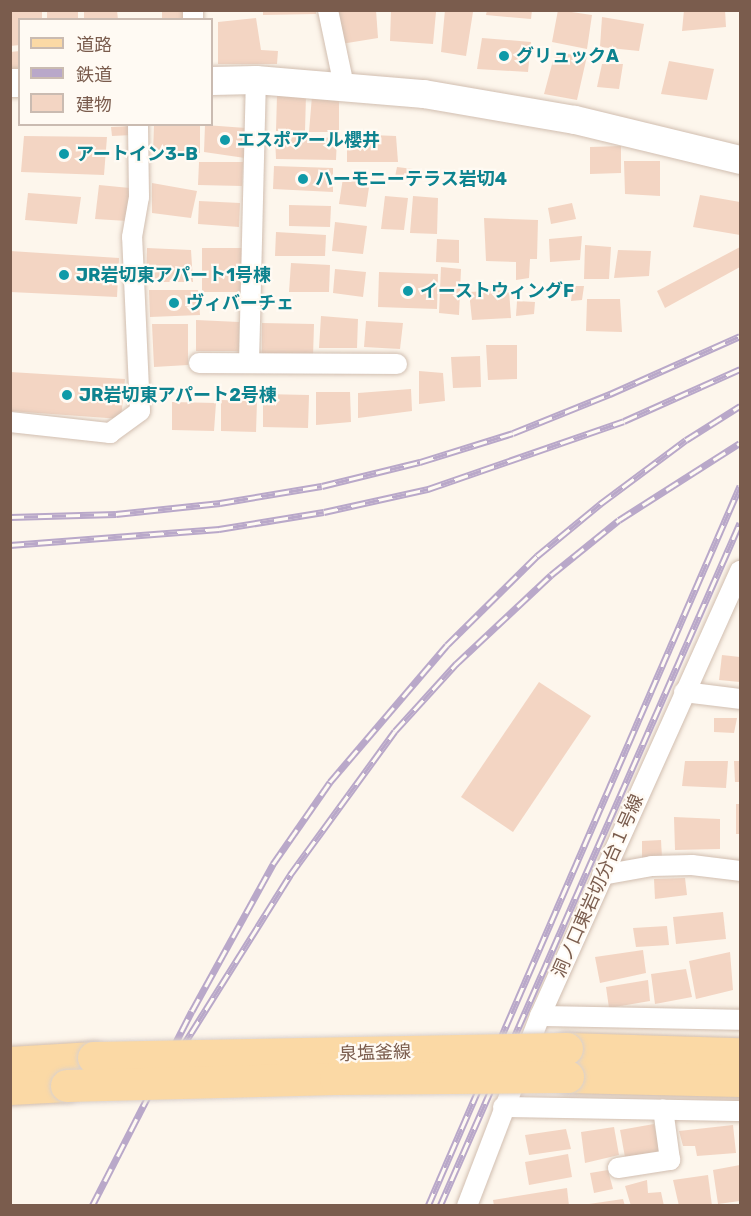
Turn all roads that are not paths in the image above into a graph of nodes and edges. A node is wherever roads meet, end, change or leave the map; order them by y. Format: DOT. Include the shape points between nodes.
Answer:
graph roads {
  1 [pos="328,10"];
  2 [pos="256,80"];
  3 [pos="213,81"];
  4 [pos="344,86"];
  5 [pos="138,126"];
  6 [pos="741,160"];
  7 [pos="199,363"];
  8 [pos="249,363"];
  9 [pos="397,364"];
  10 [pos="10,422"];
  11 [pos="741,571"];
  12 [pos="684,692"];
  13 [pos="741,699"];
  14 [pos="741,871"];
  15 [pos="602,875"];
  16 [pos="540,1016"];
  17 [pos="741,1020"];
  18 [pos="741,1054"];
  19 [pos="10,1063"];
  20 [pos="568,1063"];
  21 [pos="741,1081"];
  22 [pos="10,1089"];
  23 [pos="503,1107"];
  24 [pos="663,1109"];
  25 [pos="741,1111"];
  26 [pos="618,1168"];
  27 [pos="467,1206"];
  1 -- 4 [label="street"];
  2 -- 3 [label="street"];
  2 -- 4 [label="street"];
  2 -- 8 [label="street"];
  4 -- 6 [label="street" via="424,94 575,120"];
  5 -- 10 [label="street" via="139,196 132,237 140,411 110,433"];
  7 -- 8 [label="street"];
  8 -- 9 [label="street"];
  11 -- 12 [label="street, 洞ノ口東岩切分台１号線"];
  12 -- 13 [label="street"];
  12 -- 15 [label="street, 洞ノ口東岩切分台１号線"];
  14 -- 15 [label="street" via="692,865 652,866"];
  15 -- 16 [label="street, 洞ノ口東岩切分台１号線"];
  16 -- 17 [label="street"];
  16 -- 23 [label="street, 洞ノ口東岩切分台１号線"];
  18 -- 20 [label="main road, 泉塩釜線"];
  19 -- 20 [label="main road, 泉塩釜線, bridge" via="94,1058"];
  20 -- 21 [label="main road, 泉塩釜線"];
  20 -- 22 [label="main road, 泉塩釜線, bridge" via="336,1079"];
  23 -- 24 [label="street"];
  23 -- 27 [label="street, 洞ノ口東岩切分台１号線"];
  24 -- 25 [label="street"];
  24 -- 26 [label="street" via="670,1160"];
}
